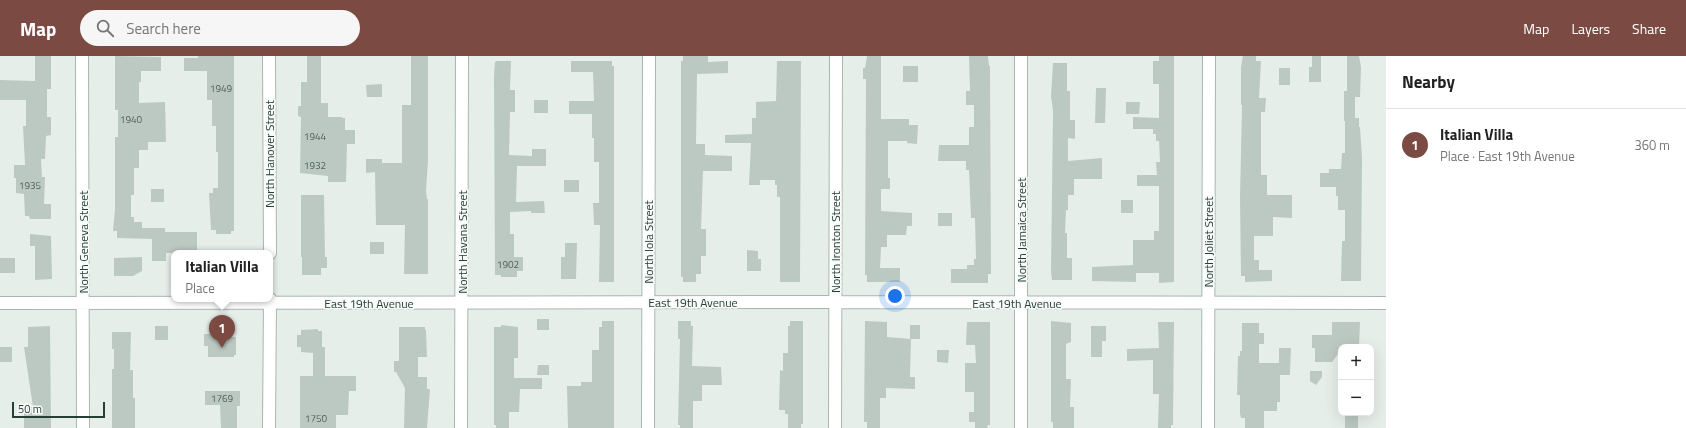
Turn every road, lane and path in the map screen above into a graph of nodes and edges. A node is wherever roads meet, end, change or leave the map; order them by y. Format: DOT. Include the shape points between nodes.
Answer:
graph roads {
  1 [pos="82,56"];
  2 [pos="269,56"];
  3 [pos="462,56"];
  4 [pos="648,56"];
  5 [pos="836,56"];
  6 [pos="1021,56"];
  7 [pos="1209,56"];
  8 [pos="270,250"];
  9 [pos="273,301"];
  10 [pos="176,302"];
  11 [pos="270,302"];
  12 [pos="648,302"];
  13 [pos="835,302"];
  14 [pos="83,303"];
  15 [pos="462,303"];
  16 [pos="1021,303"];
  17 [pos="1208,303"];
  18 [pos="1386,303"];
  19 [pos="0,304"];
  20 [pos="83,428"];
  21 [pos="269,428"];
  22 [pos="461,428"];
  23 [pos="648,428"];
  24 [pos="835,428"];
  25 [pos="1021,428"];
  26 [pos="1208,428"];
  1 -- 14 [label="street, North Geneva Street"];
  2 -- 8 [label="street, North Hanover Street"];
  3 -- 15 [label="street, North Havana Street"];
  4 -- 12 [label="street, North Iola Street"];
  5 -- 13 [label="street, North Ironton Street"];
  6 -- 16 [label="street, North Jamaica Street"];
  7 -- 17 [label="street, North Joliet Street"];
  9 -- 15 [label="street, East 19th Avenue"];
  10 -- 14 [label="street, East 19th Avenue"];
  11 -- 21 [label="street"];
  12 -- 13 [label="street, East 19th Avenue"];
  12 -- 15 [label="street, East 19th Avenue"];
  12 -- 23 [label="street, North Iola Street"];
  13 -- 16 [label="street, East 19th Avenue"];
  13 -- 24 [label="street, North Ironton Street"];
  14 -- 19 [label="street, East 19th Avenue"];
  14 -- 20 [label="street, North Geneva Street"];
  15 -- 22 [label="street, North Havana Street"];
  16 -- 17 [label="street, East 19th Avenue"];
  16 -- 25 [label="street, North Jamaica Street"];
  17 -- 18 [label="street, East 19th Avenue"];
  17 -- 26 [label="street, North Joliet Street"];
}
